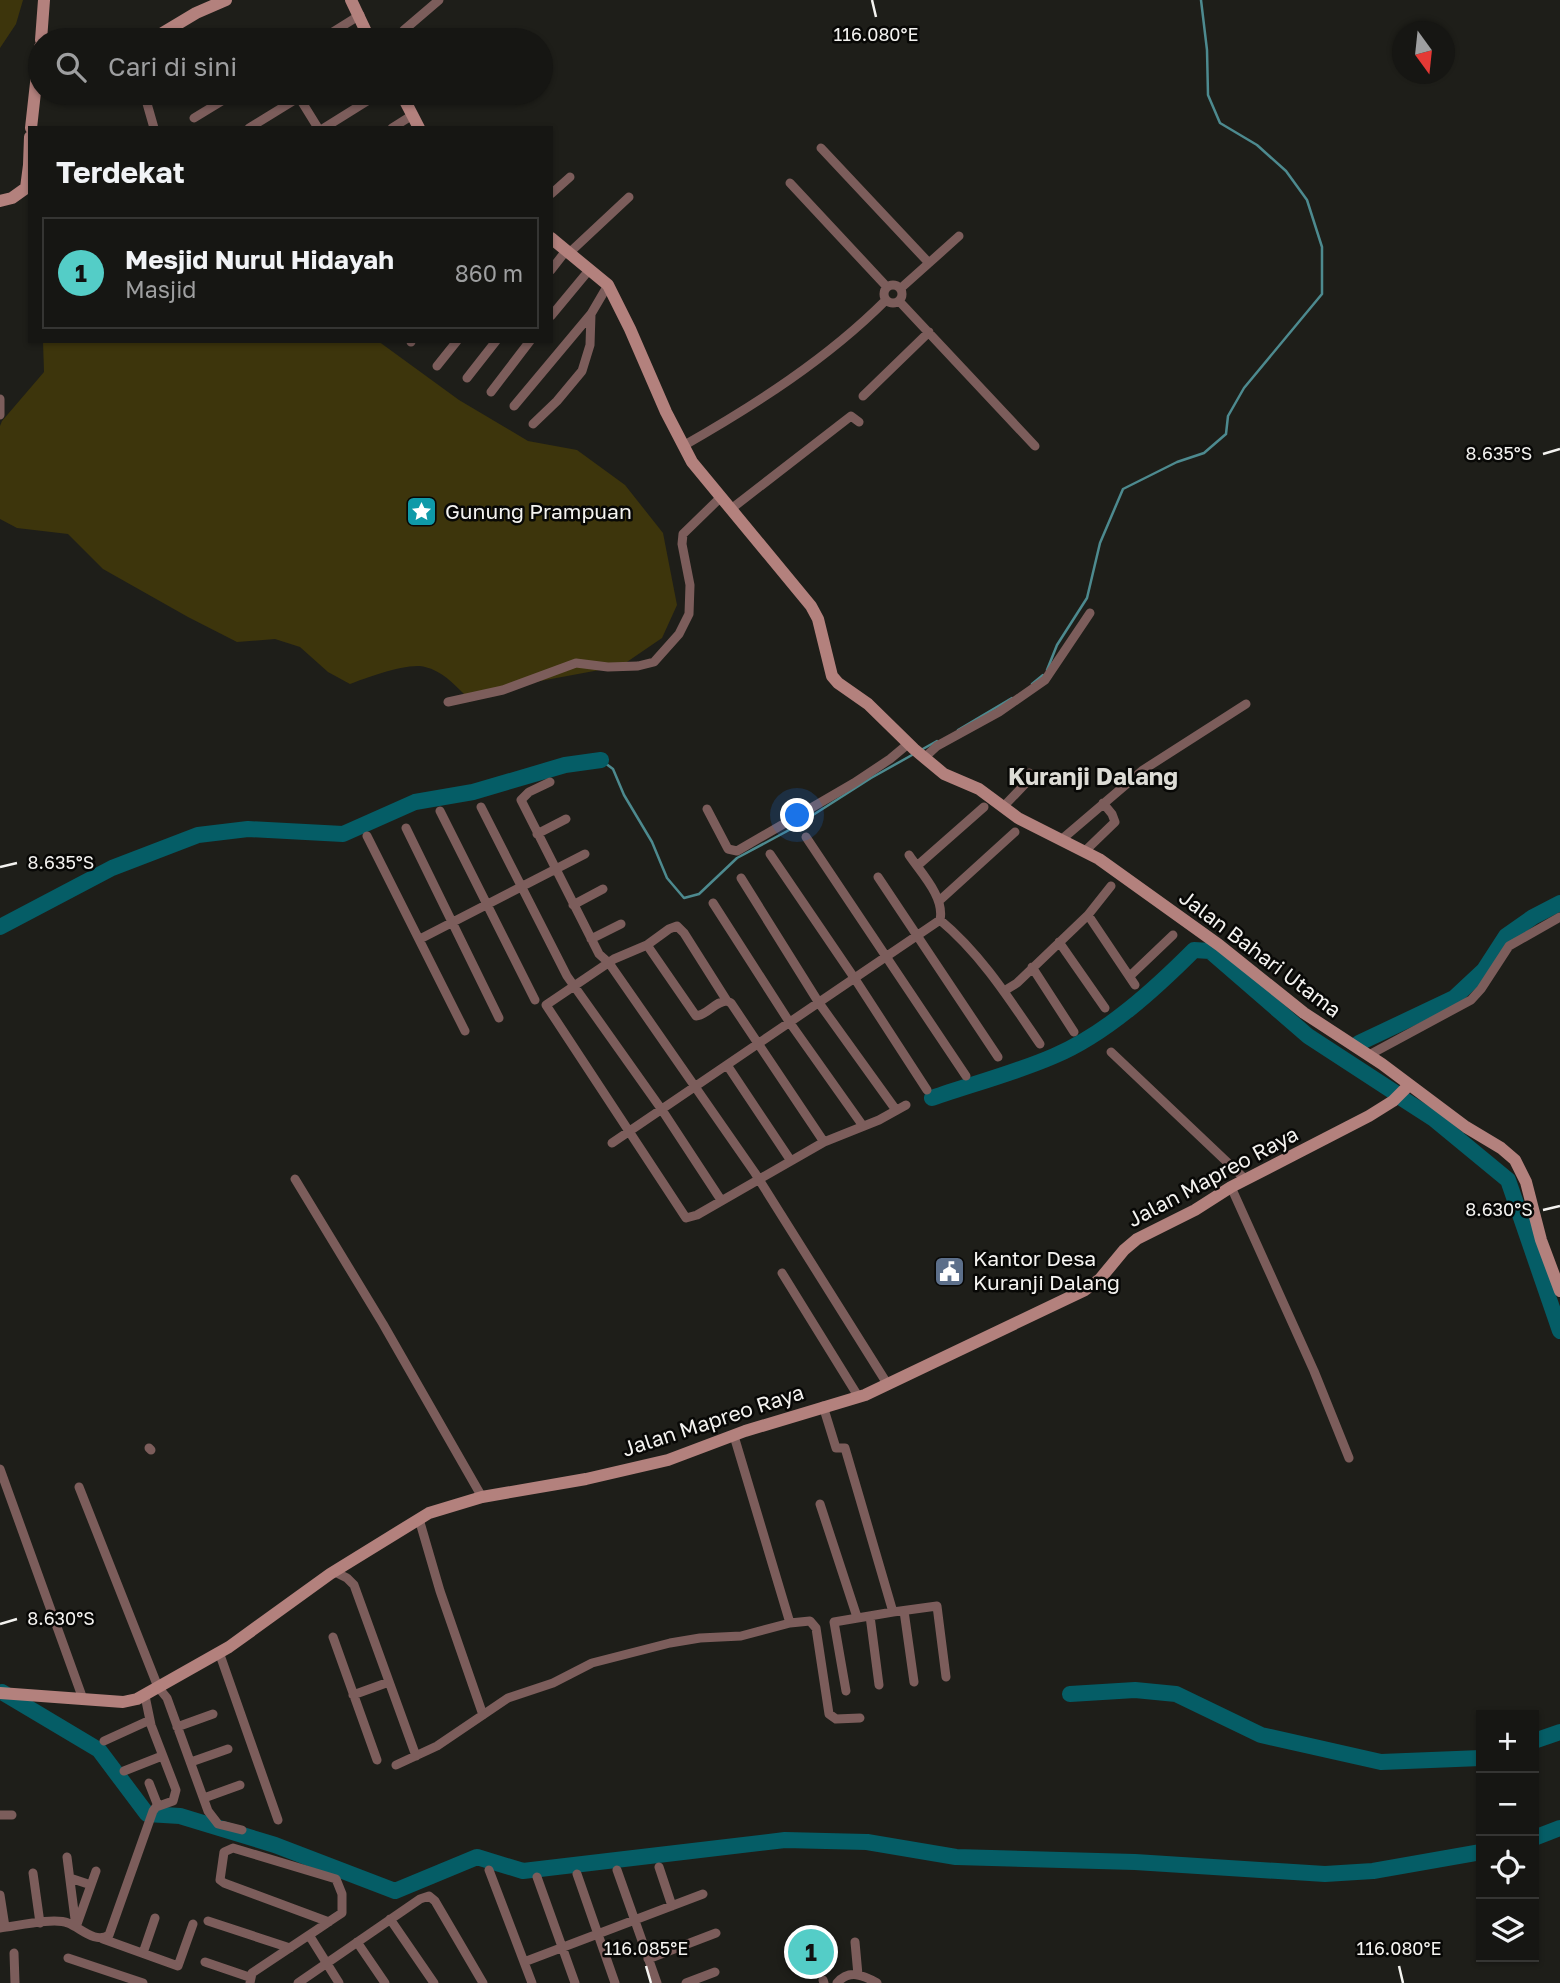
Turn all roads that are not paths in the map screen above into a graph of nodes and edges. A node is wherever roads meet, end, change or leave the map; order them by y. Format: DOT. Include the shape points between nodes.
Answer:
graph roads {
  1 [pos="44,0"];
  2 [pos="226,0"];
  3 [pos="351,0"];
  4 [pos="439,0"];
  5 [pos="360,15"];
  6 [pos="42,28"];
  7 [pos="171,28"];
  8 [pos="339,28"];
  9 [pos="365,28"];
  10 [pos="406,28"];
  11 [pos="35,105"];
  12 [pos="148,105"];
  13 [pos="216,105"];
  14 [pos="284,105"];
  15 [pos="306,105"];
  16 [pos="361,105"];
  17 [pos="406,105"];
  18 [pos="411,116"];
  19 [pos="194,118"];
  20 [pos="31,126"];
  21 [pos="154,126"];
  22 [pos="252,126"];
  23 [pos="317,126"];
  24 [pos="327,126"];
  25 [pos="395,126"];
  26 [pos="418,126"];
  27 [pos="821,148"];
  28 [pos="570,177"];
  29 [pos="790,183"];
  30 [pos="28,188"];
  31 [pos="553,192"];
  32 [pos="629,197"];
  33 [pos="0,201"];
  34 [pos="959,236"];
  35 [pos="553,241"];
  36 [pos="567,253"];
  37 [pos="929,263"];
  38 [pos="553,268"];
  39 [pos="590,269"];
  40 [pos="608,285"];
  41 [pos="887,287"];
  42 [pos="901,288"];
  43 [pos="886,300"];
  44 [pos="899,301"];
  45 [pos="553,314"];
  46 [pos="591,314"];
  47 [pos="929,332"];
  48 [pos="455,343"];
  49 [pos="494,343"];
  50 [pos="528,343"];
  51 [pos="437,366"];
  52 [pos="467,378"];
  53 [pos="491,392"];
  54 [pos="863,396"];
  55 [pos="0,399"];
  56 [pos="514,406"];
  57 [pos="0,415"];
  58 [pos="859,422"];
  59 [pos="533,424"];
  60 [pos="683,446"];
  61 [pos="1035,446"];
  62 [pos="721,498"];
  63 [pos="731,509"];
  64 [pos="1090,613"];
  65 [pos="448,702"];
  66 [pos="1246,704"];
  67 [pos="917,752"];
  68 [pos="1029,773"];
  69 [pos="550,782"];
  70 [pos="1102,803"];
  71 [pos="481,807"];
  72 [pos="984,807"];
  73 [pos="1003,807"];
  74 [pos="707,809"];
  75 [pos="440,811"];
  76 [pos="566,819"];
  77 [pos="406,828"];
  78 [pos="1015,832"];
  79 [pos="537,834"];
  80 [pos="367,836"];
  81 [pos="806,837"];
  82 [pos="1060,840"];
  83 [pos="1084,851"];
  84 [pos="585,854"];
  85 [pos="770,854"];
  86 [pos="909,855"];
  87 [pos="917,866"];
  88 [pos="555,870"];
  89 [pos="878,877"];
  90 [pos="741,878"];
  91 [pos="1111,886"];
  92 [pos="522,888"];
  93 [pos="603,889"];
  94 [pos="939,901"];
  95 [pos="713,903"];
  96 [pos="488,905"];
  97 [pos="573,905"];
  98 [pos="1088,915"];
  99 [pos="1560,917"];
  100 [pos="940,920"];
  101 [pos="452,922"];
  102 [pos="621,924"];
  103 [pos="918,935"];
  104 [pos="1173,935"];
  105 [pos="420,939"];
  106 [pos="591,939"];
  107 [pos="1059,942"];
  108 [pos="647,945"];
  109 [pos="885,958"];
  110 [pos="609,962"];
  111 [pos="1032,967"];
  112 [pos="1130,976"];
  113 [pos="855,979"];
  114 [pos="575,984"];
  115 [pos="1135,985"];
  116 [pos="1004,991"];
  117 [pos="535,1000"];
  118 [pos="727,1001"];
  119 [pos="819,1003"];
  120 [pos="1105,1008"];
  121 [pos="499,1018"];
  122 [pos="790,1023"];
  123 [pos="465,1031"];
  124 [pos="1074,1032"];
  125 [pos="759,1044"];
  126 [pos="1040,1044"];
  127 [pos="1111,1052"];
  128 [pos="1369,1055"];
  129 [pos="998,1057"];
  130 [pos="727,1065"];
  131 [pos="966,1076"];
  132 [pos="1409,1086"];
  133 [pos="694,1088"];
  134 [pos="927,1090"];
  135 [pos="906,1104"];
  136 [pos="662,1110"];
  137 [pos="896,1110"];
  138 [pos="863,1126"];
  139 [pos="630,1131"];
  140 [pos="824,1142"];
  141 [pos="612,1143"];
  142 [pos="791,1161"];
  143 [pos="295,1179"];
  144 [pos="758,1179"];
  145 [pos="1246,1180"];
  146 [pos="1231,1188"];
  147 [pos="721,1200"];
  148 [pos="782,1273"];
  149 [pos="1560,1291"];
  150 [pos="888,1385"];
  151 [pos="858,1396"];
  152 [pos="823,1406"];
  153 [pos="734,1436"];
  154 [pos="1349,1458"];
  155 [pos="0,1469"];
  156 [pos="79,1487"];
  157 [pos="482,1497"];
  158 [pos="820,1504"];
  159 [pos="419,1519"];
  160 [pos="335,1572"];
  161 [pos="904,1611"];
  162 [pos="893,1612"];
  163 [pos="870,1616"];
  164 [pos="857,1617"];
  165 [pos="790,1623"];
  166 [pos="333,1637"];
  167 [pos="219,1652"];
  168 [pos="946,1677"];
  169 [pos="389,1682"];
  170 [pos="914,1682"];
  171 [pos="879,1685"];
  172 [pos="158,1687"];
  173 [pos="846,1691"];
  174 [pos="0,1693"];
  175 [pos="353,1695"];
  176 [pos="145,1696"];
  177 [pos="83,1699"];
  178 [pos="213,1714"];
  179 [pos="483,1715"];
  180 [pos="860,1717"];
  181 [pos="150,1720"];
  182 [pos="177,1727"];
  183 [pos="104,1741"];
  184 [pos="228,1749"];
  185 [pos="162,1756"];
  186 [pos="416,1756"];
  187 [pos="377,1760"];
  188 [pos="191,1762"];
  189 [pos="397,1765"];
  190 [pos="124,1771"];
  191 [pos="149,1783"];
  192 [pos="240,1785"];
  193 [pos="204,1798"];
  194 [pos="158,1806"];
  195 [pos="0,1815"];
  196 [pos="12,1815"];
  197 [pos="278,1820"];
  198 [pos="242,1830"];
  199 [pos="67,1857"];
  200 [pos="659,1867"];
  201 [pos="489,1870"];
  202 [pos="617,1870"];
  203 [pos="96,1871"];
  204 [pos="33,1873"];
  205 [pos="577,1874"];
  206 [pos="537,1877"];
  207 [pos="70,1878"];
  208 [pos="91,1885"];
  209 [pos="703,1894"];
  210 [pos="0,1895"];
  211 [pos="672,1906"];
  212 [pos="156,1918"];
  213 [pos="390,1919"];
  214 [pos="634,1920"];
  215 [pos="208,1921"];
  216 [pos="328,1922"];
  217 [pos="40,1923"];
  218 [pos="193,1924"];
  219 [pos="76,1927"];
  220 [pos="3,1928"];
  221 [pos="716,1933"];
  222 [pos="598,1934"];
  223 [pos="309,1935"];
  224 [pos="103,1939"];
  225 [pos="357,1942"];
  226 [pos="855,1942"];
  227 [pos="563,1947"];
  228 [pos="290,1948"];
  229 [pos="14,1953"];
  230 [pos="143,1953"];
  231 [pos="68,1958"];
  232 [pos="648,1959"];
  233 [pos="205,1962"];
  234 [pos="327,1962"];
  235 [pos="524,1962"];
  236 [pos="715,1972"];
  237 [pos="858,1975"];
  238 [pos="249,1980"];
  239 [pos="692,1982"];
  240 [pos="15,1983"];
  241 [pos="143,1983"];
  242 [pos="298,1983"];
  243 [pos="339,1983"];
  244 [pos="385,1983"];
  245 [pos="434,1983"];
  246 [pos="483,1983"];
  247 [pos="532,1983"];
  248 [pos="575,1983"];
  249 [pos="615,1983"];
  250 [pos="657,1983"];
  251 [pos="837,1983"];
  252 [pos="877,1983"];
  1 -- 6 [label="street"];
  2 -- 7 [label="street"];
  3 -- 5 [label="street"];
  4 -- 10 [label="street"];
  5 -- 8 [label="street"];
  5 -- 9 [label="street"];
  11 -- 20 [label="street"];
  12 -- 21 [label="street"];
  13 -- 19 [label="street"];
  14 -- 22 [label="street"];
  15 -- 23 [label="street"];
  16 -- 24 [label="street"];
  17 -- 18 [label="street"];
  18 -- 25 [label="street"];
  18 -- 26 [label="street"];
  27 -- 37 [label="street"];
  28 -- 31 [label="street"];
  29 -- 41 [label="street"];
  30 -- 33 [label="street"];
  32 -- 36 [label="street"];
  34 -- 37 [label="street"];
  35 -- 36 [label="street"];
  36 -- 38 [label="street"];
  36 -- 39 [label="street"];
  37 -- 42 [label="street"];
  39 -- 40 [label="street"];
  39 -- 45 [label="street"];
  40 -- 46 [label="street"];
  40 -- 60 [label="street, Jalan Bahari Utama"];
  41 -- 42 [label="street"];
  41 -- 43 [label="street"];
  42 -- 44 [label="street"];
  43 -- 44 [label="street"];
  43 -- 60 [label="street" via="861,325 748,409"];
  44 -- 47 [label="street"];
  46 -- 56 [label="street"];
  46 -- 59 [label="street" via="590,345 579,376"];
  47 -- 54 [label="street"];
  47 -- 61 [label="street"];
  48 -- 51 [label="street"];
  49 -- 52 [label="street"];
  50 -- 53 [label="street"];
  55 -- 57 [label="street"];
  58 -- 63 [label="street" via="851,416"];
  60 -- 62 [label="street, Jalan Bahari Utama"];
  62 -- 63 [label="street, Jalan Bahari Utama"];
  62 -- 65 [label="street" via="683,534 689,614 659,658 638,666 576,663 502,690"];
  63 -- 67 [label="street, Jalan Bahari Utama" via="811,606 834,680 868,704"];
  64 -- 67 [label="street" via="1045,680 999,712"];
  66 -- 70 [label="street" via="1143,770"];
  67 -- 73 [label="street, Jalan Bahari Utama"];
  67 -- 74 [label="street" via="890,759 737,851 729,849"];
  68 -- 73 [label="street" via="1027,782"];
  69 -- 79 [label="street" via="521,800"];
  70 -- 82 [label="street"];
  70 -- 83 [label="street" via="1115,822"];
  71 -- 92 [label="street"];
  72 -- 87 [label="street"];
  73 -- 82 [label="street, Jalan Bahari Utama"];
  75 -- 96 [label="street"];
  76 -- 79 [label="street"];
  77 -- 101 [label="street"];
  78 -- 94 [label="street"];
  79 -- 88 [label="street"];
  80 -- 105 [label="street"];
  81 -- 109 [label="street"];
  82 -- 83 [label="street, Jalan Bahari Utama"];
  83 -- 128 [label="street, Jalan Bahari Utama" via="1210,938 1304,1013"];
  84 -- 88 [label="street"];
  85 -- 113 [label="street"];
  86 -- 87 [label="street"];
  87 -- 94 [label="street"];
  88 -- 92 [label="street"];
  88 -- 97 [label="street"];
  89 -- 103 [label="street"];
  90 -- 119 [label="street"];
  91 -- 98 [label="street"];
  92 -- 96 [label="street"];
  92 -- 114 [label="street"];
  93 -- 97 [label="street"];
  94 -- 100 [label="street"];
  95 -- 122 [label="street"];
  96 -- 101 [label="street"];
  96 -- 117 [label="street"];
  97 -- 106 [label="street"];
  98 -- 107 [label="street"];
  98 -- 112 [label="street"];
  99 -- 128 [label="street" via="1509,946 1471,1000"];
  100 -- 103 [label="street"];
  100 -- 116 [label="street"];
  101 -- 105 [label="street"];
  101 -- 121 [label="street"];
  102 -- 106 [label="street"];
  103 -- 109 [label="street"];
  103 -- 129 [label="street"];
  104 -- 112 [label="street"];
  105 -- 123 [label="street"];
  106 -- 110 [label="street"];
  107 -- 111 [label="street"];
  107 -- 120 [label="street"];
  108 -- 110 [label="street"];
  108 -- 118 [label="street" via="696,1016"];
  108 -- 118 [label="street" via="677,926"];
  109 -- 113 [label="street"];
  109 -- 131 [label="street"];
  110 -- 114 [label="street"];
  110 -- 133 [label="street"];
  111 -- 116 [label="street"];
  111 -- 124 [label="street"];
  112 -- 115 [label="street"];
  113 -- 119 [label="street"];
  113 -- 134 [label="street"];
  114 -- 136 [label="street"];
  114 -- 139 [label="street" via="546,1007"];
  116 -- 126 [label="street"];
  118 -- 125 [label="street"];
  119 -- 122 [label="street"];
  119 -- 137 [label="street"];
  122 -- 125 [label="street"];
  122 -- 138 [label="street"];
  125 -- 130 [label="street"];
  125 -- 140 [label="street"];
  127 -- 145 [label="street"];
  128 -- 132 [label="street, Jalan Bahari Utama"];
  130 -- 133 [label="street"];
  130 -- 142 [label="street"];
  132 -- 145 [label="street, Jalan Mapreo Raya" via="1369,1116"];
  132 -- 149 [label="street, Jalan Bahari Utama" via="1515,1160"];
  133 -- 136 [label="street"];
  133 -- 144 [label="street"];
  135 -- 137 [label="street"];
  136 -- 139 [label="street"];
  136 -- 147 [label="street"];
  137 -- 138 [label="street"];
  138 -- 140 [label="street"];
  139 -- 141 [label="street"];
  139 -- 147 [label="street" via="686,1218"];
  140 -- 142 [label="street"];
  142 -- 144 [label="street"];
  143 -- 157 [label="street"];
  144 -- 147 [label="street"];
  144 -- 150 [label="street"];
  145 -- 146 [label="street, Jalan Mapreo Raya"];
  146 -- 150 [label="street, Jalan Mapreo Raya" via="1137,1239 1085,1290"];
  146 -- 154 [label="street"];
  148 -- 151 [label="street"];
  150 -- 151 [label="street, Jalan Mapreo Raya"];
  151 -- 152 [label="street, Jalan Mapreo Raya"];
  152 -- 153 [label="street, Jalan Mapreo Raya"];
  152 -- 162 [label="street" via="836,1448 845,1448"];
  153 -- 157 [label="street, Jalan Mapreo Raya" via="630,1469"];
  153 -- 165 [label="street"];
  155 -- 177 [label="street"];
  156 -- 172 [label="street"];
  157 -- 159 [label="street, Jalan Mapreo Raya"];
  158 -- 164 [label="street"];
  159 -- 160 [label="street, Jalan Mapreo Raya"];
  159 -- 179 [label="street"];
  160 -- 167 [label="street, Jalan Mapreo Raya"];
  160 -- 169 [label="street" via="354,1585"];
  161 -- 162 [label="street"];
  161 -- 168 [label="street" via="937,1606"];
  161 -- 170 [label="street"];
  162 -- 163 [label="street"];
  163 -- 164 [label="street"];
  163 -- 171 [label="street"];
  164 -- 173 [label="street" via="834,1622"];
  165 -- 179 [label="street" via="749,1635 685,1640 601,1660 508,1698"];
  165 -- 180 [label="street" via="810,1621 816,1628 829,1714 836,1719"];
  166 -- 175 [label="street"];
  167 -- 172 [label="street, Jalan Mapreo Raya"];
  167 -- 197 [label="street"];
  169 -- 175 [label="street"];
  169 -- 186 [label="street"];
  172 -- 176 [label="street, Jalan Mapreo Raya"];
  172 -- 182 [label="street"];
  174 -- 177 [label="street, Jalan Mapreo Raya"];
  175 -- 187 [label="street"];
  176 -- 177 [label="street, Jalan Mapreo Raya" via="128,1702"];
  176 -- 181 [label="street"];
  178 -- 182 [label="street"];
  179 -- 186 [label="street"];
  181 -- 183 [label="street"];
  181 -- 185 [label="street"];
  182 -- 188 [label="street"];
  184 -- 188 [label="street"];
  185 -- 190 [label="street"];
  185 -- 194 [label="street" via="176,1797"];
  186 -- 189 [label="street"];
  188 -- 193 [label="street"];
  191 -- 194 [label="street"];
  192 -- 193 [label="street"];
  193 -- 198 [label="street" via="218,1824"];
  194 -- 224 [label="street" via="109,1935"];
  195 -- 196 [label="street"];
  199 -- 207 [label="street"];
  200 -- 211 [label="street"];
  201 -- 235 [label="street"];
  202 -- 214 [label="street"];
  203 -- 208 [label="street"];
  204 -- 217 [label="street"];
  205 -- 222 [label="street"];
  206 -- 227 [label="street"];
  207 -- 208 [label="street"];
  207 -- 219 [label="street"];
  208 -- 219 [label="street"];
  209 -- 211 [label="street"];
  210 -- 220 [label="street"];
  211 -- 214 [label="street"];
  212 -- 230 [label="street"];
  213 -- 225 [label="street"];
  213 -- 245 [label="street"];
  213 -- 246 [label="street" via="429,1896"];
  214 -- 222 [label="street"];
  214 -- 232 [label="street"];
  215 -- 228 [label="street"];
  216 -- 216 [label="street" via="224,1883 219,1874 224,1852 233,1848 336,1879 344,1909"];
  216 -- 223 [label="street"];
  217 -- 219 [label="street" via="66,1922"];
  217 -- 220 [label="street"];
  218 -- 230 [label="street" via="178,1966"];
  219 -- 224 [label="street"];
  221 -- 232 [label="street"];
  222 -- 227 [label="street"];
  222 -- 249 [label="street"];
  223 -- 228 [label="street"];
  223 -- 234 [label="street"];
  224 -- 230 [label="street"];
  225 -- 234 [label="street"];
  225 -- 244 [label="street"];
  226 -- 237 [label="street"];
  227 -- 235 [label="street"];
  227 -- 248 [label="street"];
  228 -- 238 [label="street" via="252,1973"];
  229 -- 240 [label="street"];
  231 -- 241 [label="street"];
  232 -- 250 [label="street"];
  233 -- 238 [label="street"];
  234 -- 242 [label="street"];
  234 -- 243 [label="street"];
  235 -- 247 [label="street"];
  236 -- 239 [label="street"];
  237 -- 251 [label="street" via="847,1975"];
  237 -- 252 [label="street"];
}
